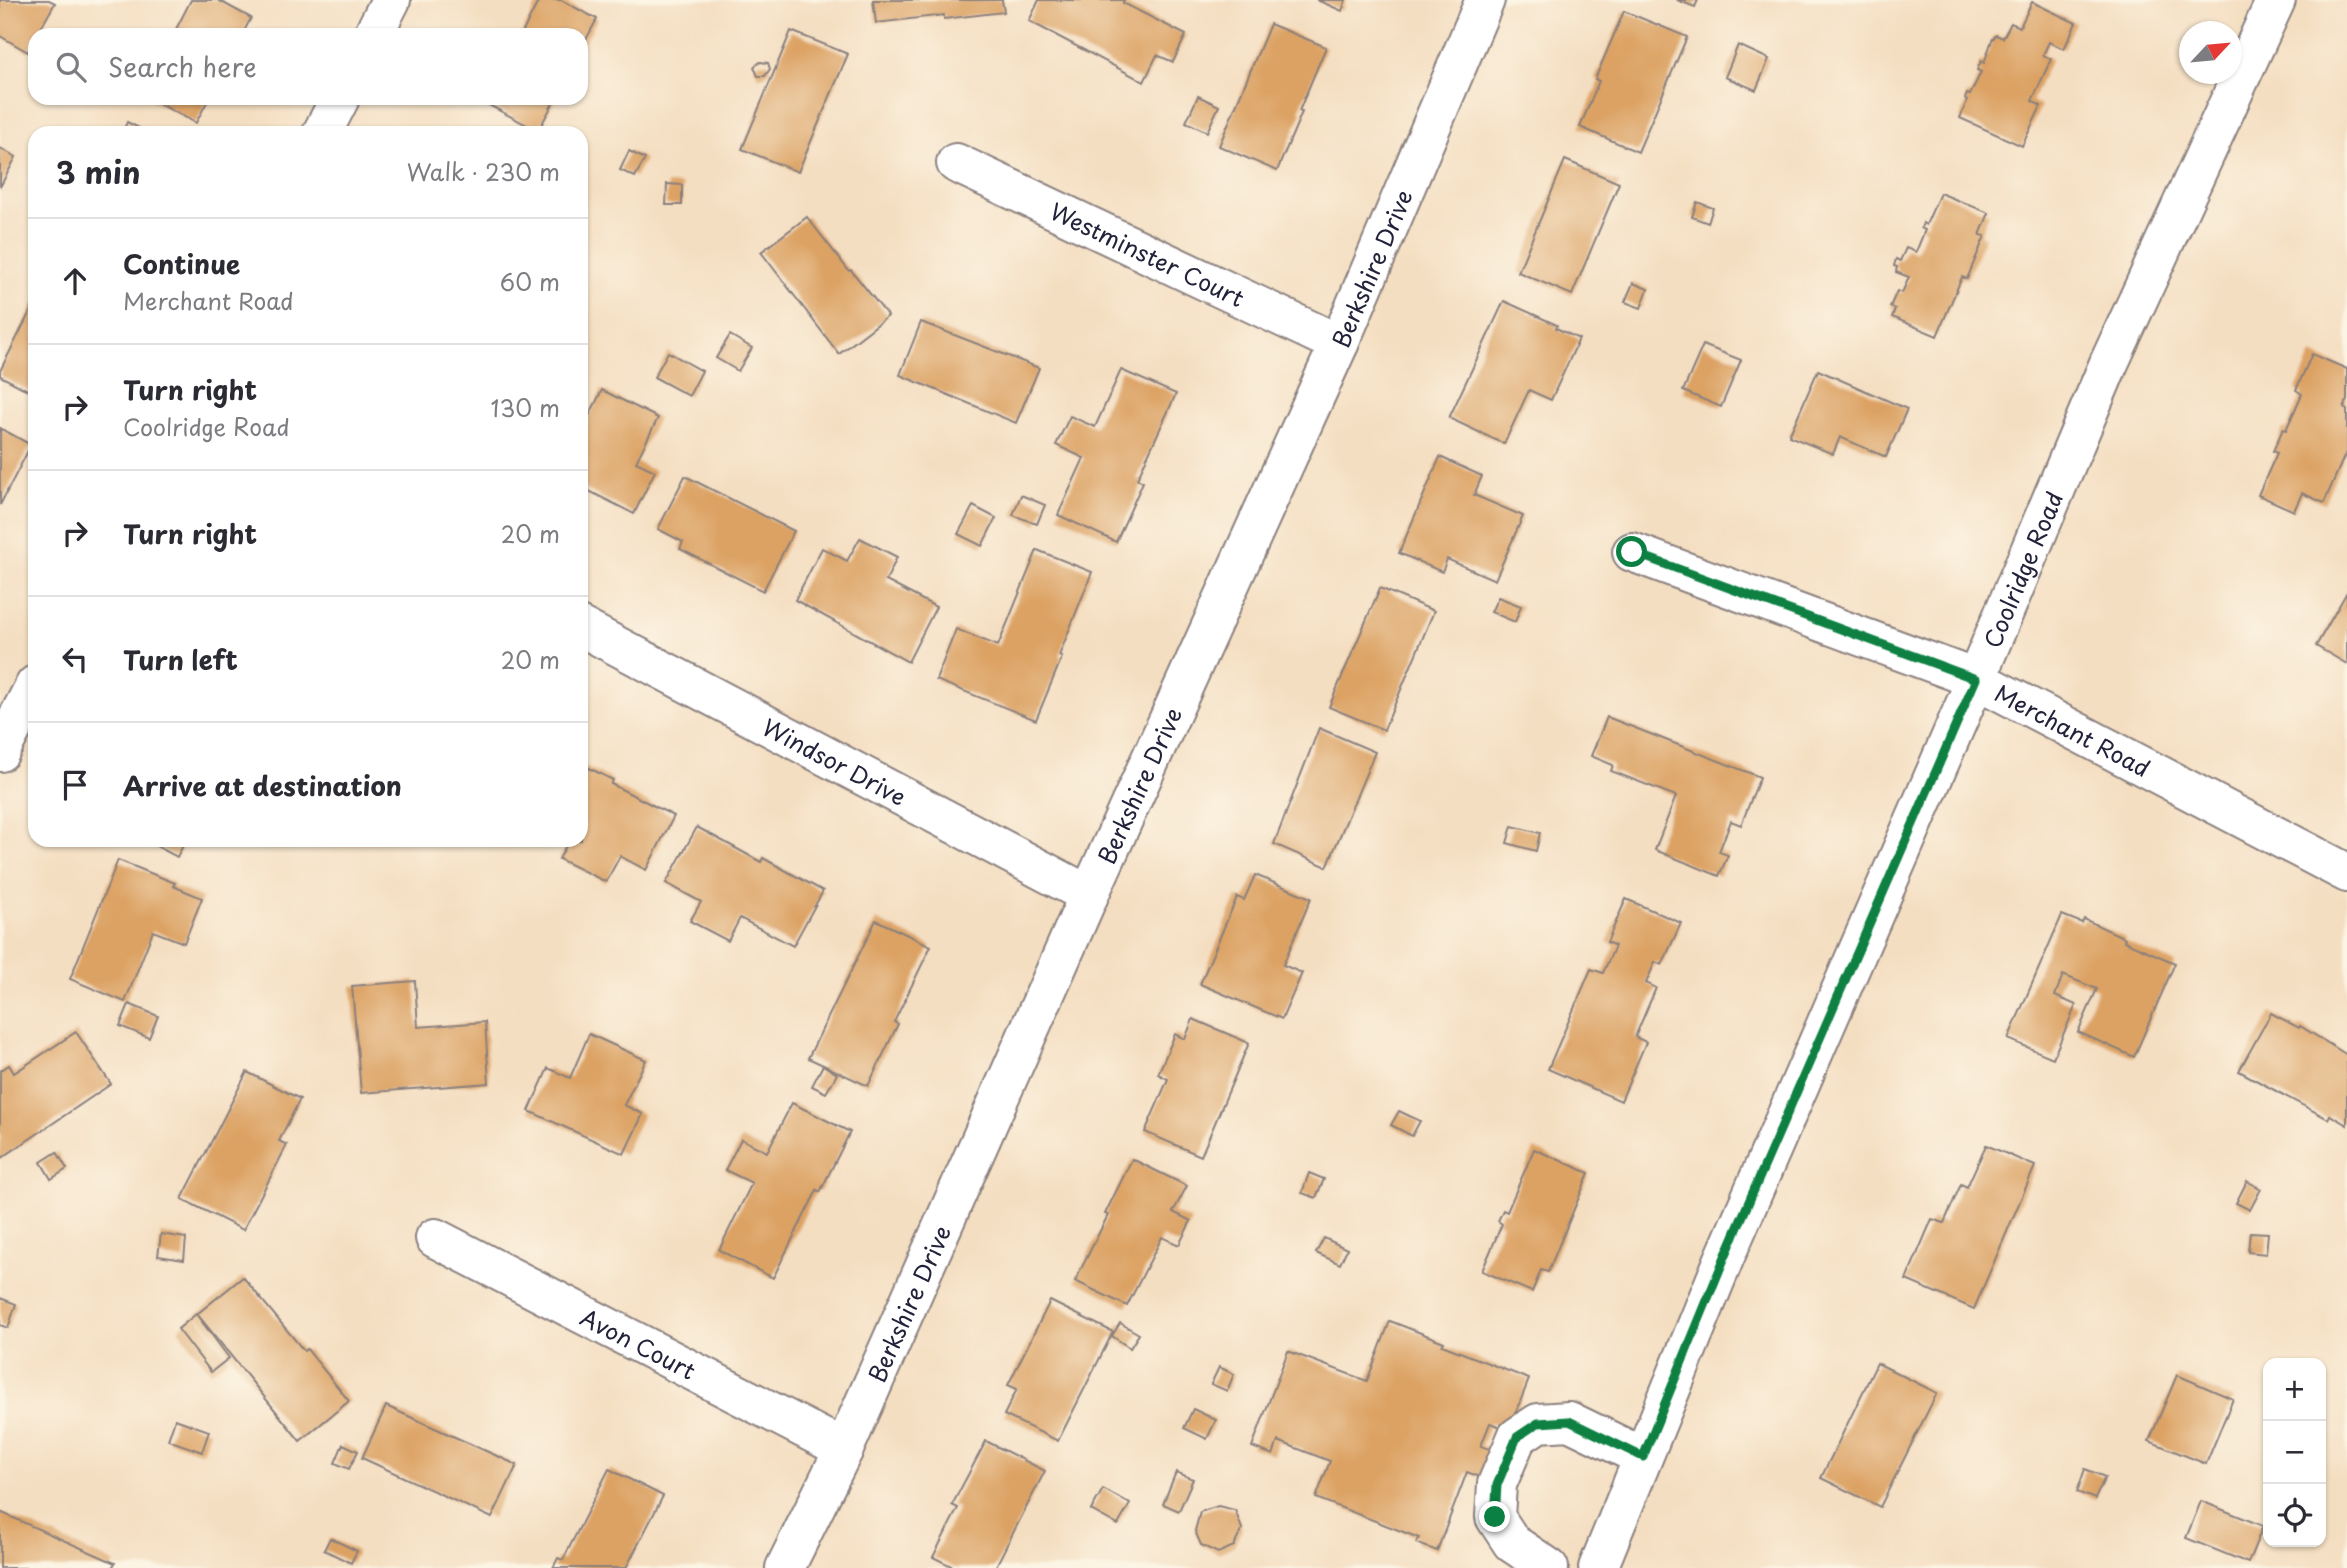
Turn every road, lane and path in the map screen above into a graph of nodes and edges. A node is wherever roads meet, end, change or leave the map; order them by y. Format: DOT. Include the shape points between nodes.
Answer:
graph roads {
  1 [pos="391,0"];
  2 [pos="1485,0"];
  3 [pos="2276,0"];
  4 [pos="377,28"];
  5 [pos="336,105"];
  6 [pos="326,126"];
  7 [pos="956,163"];
  8 [pos="1339,344"];
  9 [pos="1632,552"];
  10 [pos="588,631"];
  11 [pos="1976,679"];
  12 [pos="28,698"];
  13 [pos="0,752"];
  14 [pos="2347,873"];
  15 [pos="1089,895"];
  16 [pos="435,1238"];
  17 [pos="844,1449"];
  18 [pos="1643,1457"];
  19 [pos="785,1568"];
  20 [pos="1549,1568"];
  21 [pos="1598,1568"];
  1 -- 4 [label="street"];
  2 -- 8 [label="street, Berkshire Drive"];
  3 -- 11 [label="street, Coolridge Road" via="2109,363"];
  5 -- 6 [label="street"];
  7 -- 8 [label="street, Westminster Court"];
  8 -- 15 [label="street, Berkshire Drive"];
  9 -- 11 [label="street, Merchant Road"];
  10 -- 15 [label="street, Windsor Drive"];
  11 -- 14 [label="street, Merchant Road"];
  11 -- 18 [label="street, Coolridge Road"];
  12 -- 13 [label="street"];
  15 -- 17 [label="street, Berkshire Drive"];
  16 -- 17 [label="street, Avon Court"];
  17 -- 19 [label="street, Berkshire Drive"];
  18 -- 20 [label="street" via="1569,1421 1538,1423 1517,1437 1497,1485 1495,1517 1512,1543"];
  18 -- 21 [label="street, Coolridge Road"];
}
